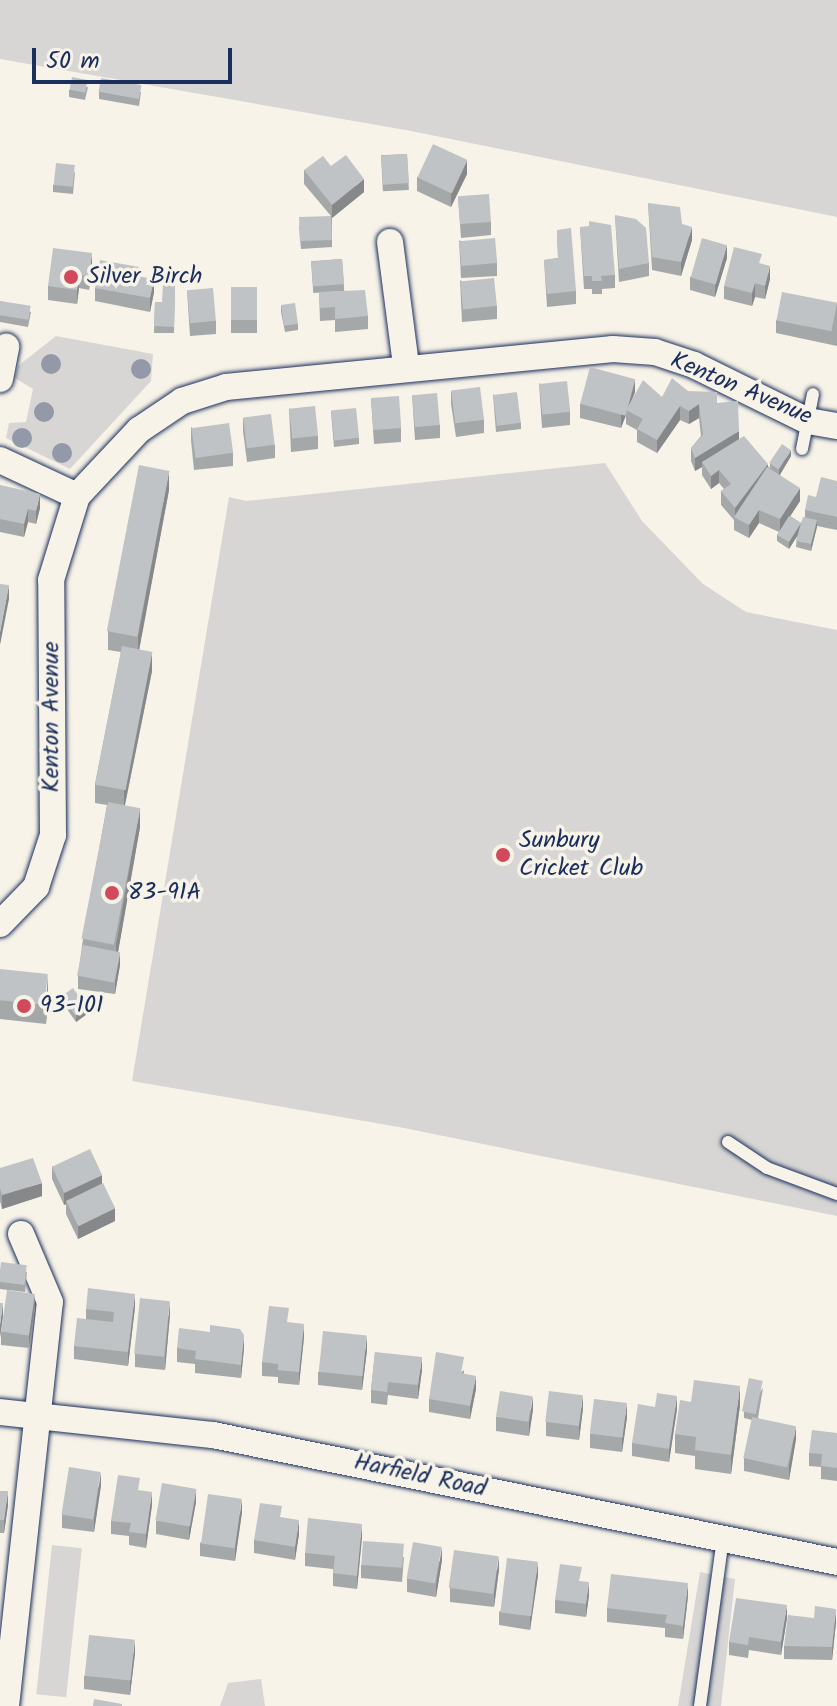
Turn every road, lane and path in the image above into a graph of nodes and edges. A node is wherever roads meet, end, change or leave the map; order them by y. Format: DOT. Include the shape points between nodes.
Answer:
graph roads {
  1 [pos="390,242"];
  2 [pos="6,347"];
  3 [pos="406,365"];
  4 [pos="0,379"];
  5 [pos="813,394"];
  6 [pos="808,421"];
  7 [pos="837,426"];
  8 [pos="802,449"];
  9 [pos="0,460"];
  10 [pos="77,496"];
  11 [pos="0,924"];
  12 [pos="728,1142"];
  13 [pos="837,1194"];
  14 [pos="21,1234"];
  15 [pos="0,1412"];
  16 [pos="38,1415"];
  17 [pos="723,1539"];
  18 [pos="837,1562"];
  19 [pos="3,1701"];
  20 [pos="700,1706"];
  1 -- 3 [label="street"];
  2 -- 4 [label="street"];
  3 -- 6 [label="street, Kenton Avenue" via="613,349 655,352 694,365"];
  3 -- 10 [label="street, Kenton Avenue" via="226,387 182,401 139,430"];
  5 -- 6 [label="lane"];
  6 -- 7 [label="street, Kenton Avenue"];
  6 -- 8 [label="lane"];
  9 -- 10 [label="street"];
  10 -- 11 [label="street, Kenton Avenue" via="51,580 53,835 36,887"];
  12 -- 13 [label="lane" via="767,1168"];
  14 -- 16 [label="street" via="50,1302"];
  15 -- 16 [label="street, Harfield Road"];
  16 -- 17 [label="street, Harfield Road" via="229,1438"];
  16 -- 19 [label="street"];
  17 -- 18 [label="street, Harfield Road"];
  17 -- 20 [label="lane"];
}
